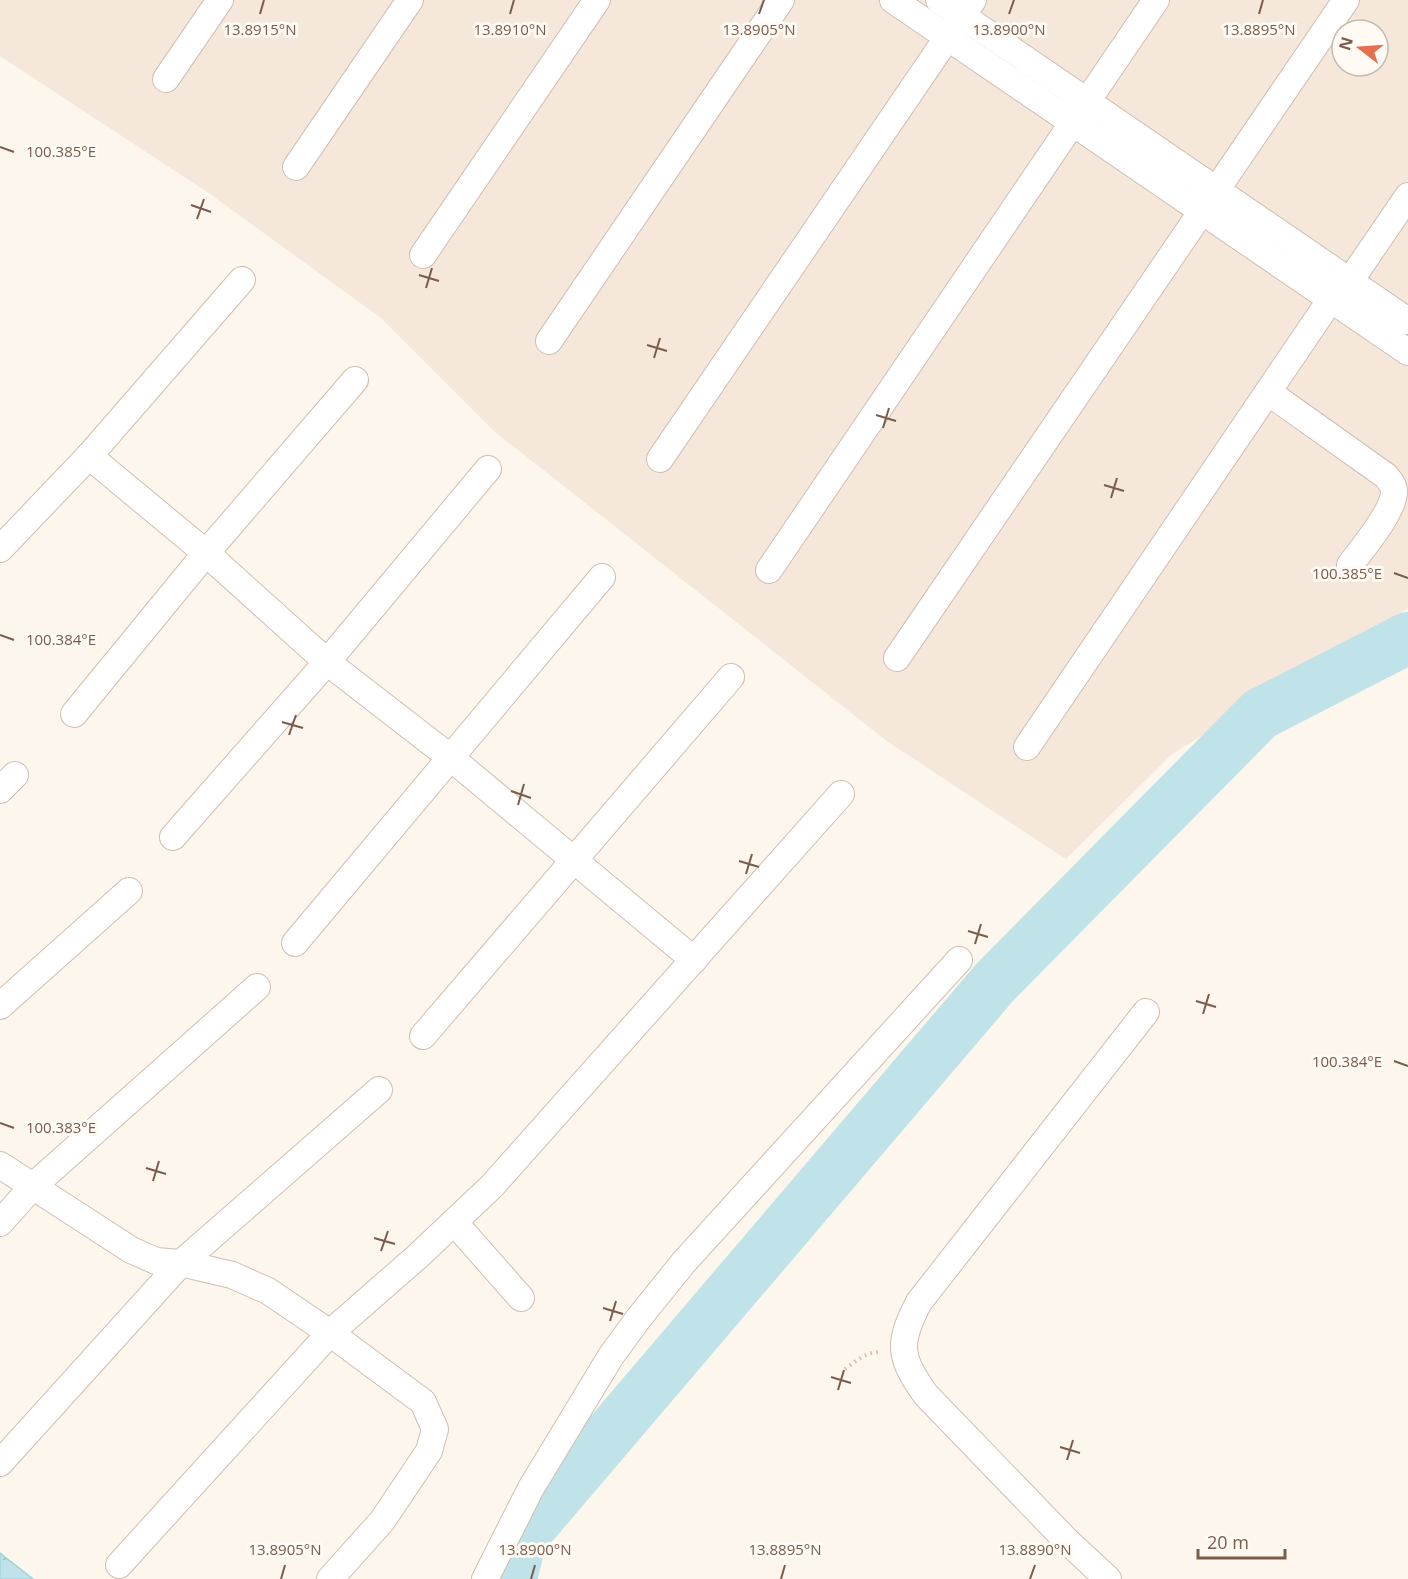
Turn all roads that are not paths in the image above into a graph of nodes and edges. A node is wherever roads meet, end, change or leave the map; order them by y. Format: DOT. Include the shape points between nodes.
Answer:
graph roads {
  1 [pos="220,0"];
  2 [pos="410,0"];
  3 [pos="597,0"];
  4 [pos="781,0"];
  5 [pos="893,0"];
  6 [pos="939,0"];
  7 [pos="1156,0"];
  8 [pos="1346,0"];
  9 [pos="968,8"];
  10 [pos="948,37"];
  11 [pos="166,79"];
  12 [pos="1087,101"];
  13 [pos="1072,123"];
  14 [pos="296,167"];
  15 [pos="1216,190"];
  16 [pos="1408,196"];
  17 [pos="1202,211"];
  18 [pos="423,255"];
  19 [pos="242,280"];
  20 [pos="1350,281"];
  21 [pos="1331,300"];
  22 [pos="1408,321"];
  23 [pos="549,341"];
  24 [pos="1408,352"];
  25 [pos="355,380"];
  26 [pos="1269,392"];
  27 [pos="89,456"];
  28 [pos="660,459"];
  29 [pos="488,469"];
  30 [pos="0,549"];
  31 [pos="206,553"];
  32 [pos="1350,565"];
  33 [pos="768,570"];
  34 [pos="602,577"];
  35 [pos="897,658"];
  36 [pos="327,662"];
  37 [pos="731,677"];
  38 [pos="74,714"];
  39 [pos="1027,747"];
  40 [pos="451,758"];
  41 [pos="841,794"];
  42 [pos="173,837"];
  43 [pos="573,861"];
  44 [pos="129,891"];
  45 [pos="295,943"];
  46 [pos="694,960"];
  47 [pos="959,960"];
  48 [pos="257,987"];
  49 [pos="0,1006"];
  50 [pos="1146,1012"];
  51 [pos="423,1036"];
  52 [pos="379,1090"];
  53 [pos="0,1165"];
  54 [pos="32,1187"];
  55 [pos="454,1222"];
  56 [pos="0,1223"];
  57 [pos="181,1263"];
  58 [pos="521,1298"];
  59 [pos="330,1333"];
  60 [pos="0,1463"];
  61 [pos="119,1565"];
  62 [pos="330,1579"];
  63 [pos="485,1579"];
  64 [pos="1108,1579"];
  1 -- 11 [label="street"];
  2 -- 14 [label="street"];
  3 -- 18 [label="street"];
  4 -- 23 [label="street"];
  5 -- 10 [label="street"];
  6 -- 9 [label="street"];
  7 -- 12 [label="street"];
  8 -- 15 [label="street"];
  9 -- 10 [label="street"];
  9 -- 12 [label="street"];
  10 -- 13 [label="street"];
  10 -- 28 [label="street"];
  12 -- 13 [label="street"];
  12 -- 15 [label="street"];
  13 -- 17 [label="street"];
  13 -- 33 [label="street"];
  15 -- 17 [label="street"];
  15 -- 20 [label="street"];
  16 -- 20 [label="street"];
  17 -- 21 [label="street"];
  17 -- 35 [label="street"];
  19 -- 27 [label="street"];
  20 -- 21 [label="street"];
  20 -- 22 [label="street"];
  21 -- 24 [label="street"];
  21 -- 26 [label="street"];
  25 -- 31 [label="street"];
  26 -- 32 [label="street" via="1392,483 1394,493 1387,514"];
  26 -- 39 [label="street"];
  27 -- 30 [label="street"];
  27 -- 31 [label="street"];
  29 -- 36 [label="street"];
  31 -- 36 [label="street"];
  31 -- 38 [label="street"];
  34 -- 40 [label="street"];
  36 -- 40 [label="street"];
  36 -- 42 [label="street"];
  37 -- 43 [label="street"];
  40 -- 43 [label="street"];
  40 -- 45 [label="street"];
  41 -- 46 [label="street"];
  43 -- 46 [label="street"];
  43 -- 51 [label="street"];
  44 -- 49 [label="street"];
  46 -- 55 [label="street" via="492,1186"];
  47 -- 63 [label="street" via="684,1262 638,1319 531,1488"];
  48 -- 54 [label="street"];
  50 -- 64 [label="street" via="919,1302 908,1324 903,1351 909,1371 926,1395"];
  52 -- 57 [label="street"];
  53 -- 54 [label="street"];
  54 -- 56 [label="street"];
  54 -- 57 [label="street" via="131,1250 156,1261"];
  55 -- 58 [label="street"];
  55 -- 59 [label="street"];
  57 -- 59 [label="street" via="232,1275 268,1291"];
  57 -- 60 [label="street"];
  59 -- 61 [label="street"];
  59 -- 62 [label="street" via="423,1402 435,1429 429,1451 382,1521"];
}
